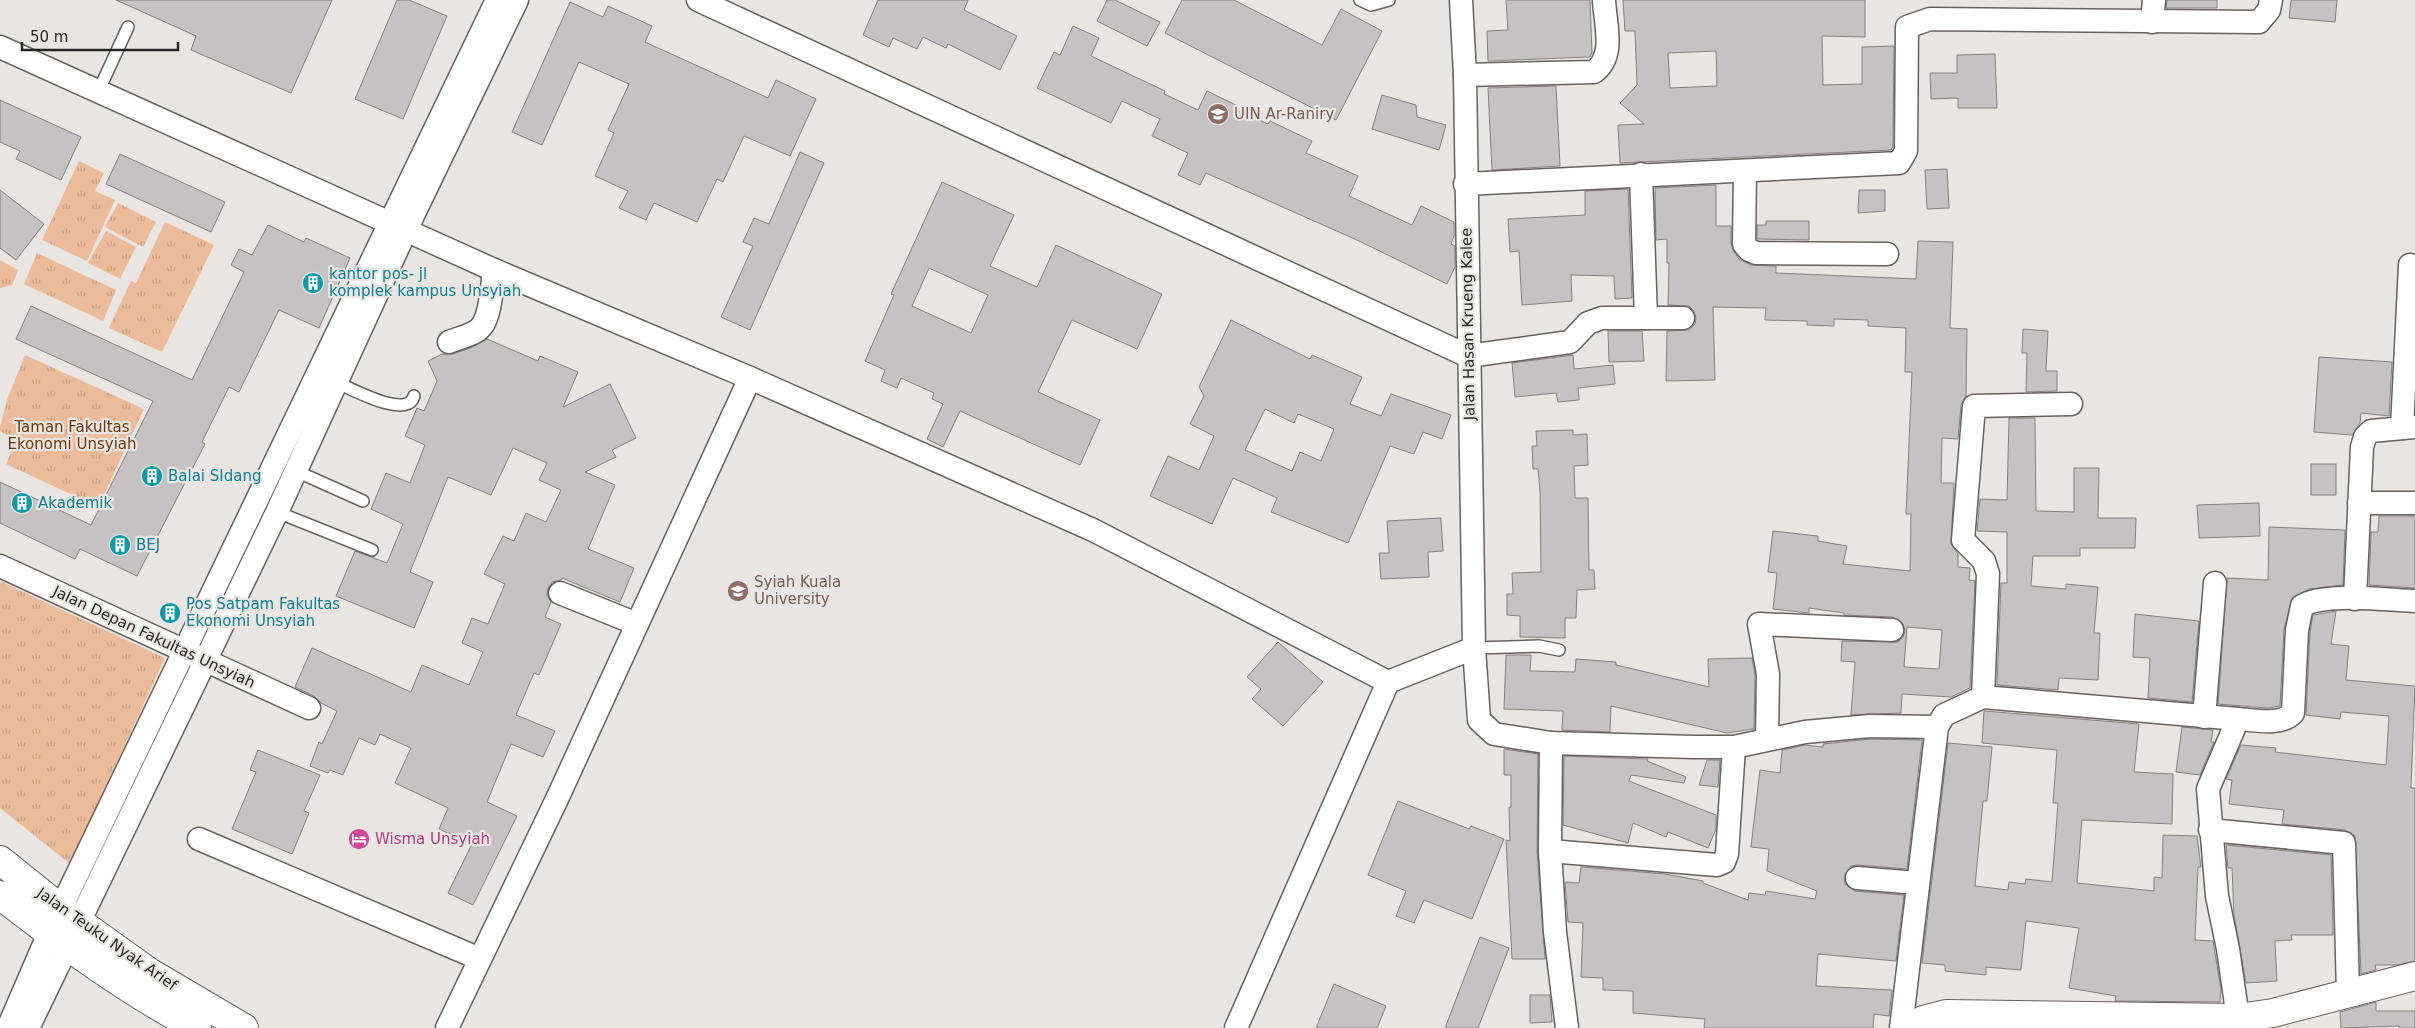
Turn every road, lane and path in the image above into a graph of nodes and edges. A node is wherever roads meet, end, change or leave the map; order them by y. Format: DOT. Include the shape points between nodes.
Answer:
graph roads {
  1 [pos="497,0"];
  2 [pos="517,0"];
  3 [pos="698,0"];
  4 [pos="1360,0"];
  5 [pos="1389,0"];
  6 [pos="1461,0"];
  7 [pos="1604,0"];
  8 [pos="2154,0"];
  9 [pos="2271,0"];
  10 [pos="2152,22"];
  11 [pos="128,27"];
  12 [pos="0,47"];
  13 [pos="1465,75"];
  14 [pos="98,92"];
  15 [pos="1744,171"];
  16 [pos="1641,174"];
  17 [pos="1465,184"];
  18 [pos="398,226"];
  19 [pos="1887,254"];
  20 [pos="2410,265"];
  21 [pos="494,270"];
  22 [pos="1646,318"];
  23 [pos="1683,318"];
  24 [pos="449,342"];
  25 [pos="1468,356"];
  26 [pos="750,378"];
  27 [pos="338,383"];
  28 [pos="414,396"];
  29 [pos="2071,404"];
  30 [pos="2409,428"];
  31 [pos="296,471"];
  32 [pos="363,501"];
  33 [pos="2359,503"];
  34 [pos="2415,503"];
  35 [pos="277,512"];
  36 [pos="372,550"];
  37 [pos="0,566"];
  38 [pos="2215,584"];
  39 [pos="560,593"];
  40 [pos="2355,599"];
  41 [pos="2415,601"];
  42 [pos="637,624"];
  43 [pos="1892,630"];
  44 [pos="1474,648"];
  45 [pos="185,650"];
  46 [pos="1559,650"];
  47 [pos="205,660"];
  48 [pos="1388,682"];
  49 [pos="1983,697"];
  50 [pos="309,708"];
  51 [pos="2204,717"];
  52 [pos="2238,719"];
  53 [pos="1937,727"];
  54 [pos="1767,739"];
  55 [pos="1551,743"];
  56 [pos="1734,746"];
  57 [pos="2210,830"];
  58 [pos="199,839"];
  59 [pos="1550,851"];
  60 [pos="0,860"];
  61 [pos="1856,878"];
  62 [pos="1917,883"];
  63 [pos="0,895"];
  64 [pos="70,914"];
  65 [pos="57,940"];
  66 [pos="480,959"];
  67 [pos="2415,976"];
  68 [pos="2348,993"];
  69 [pos="2238,1018"];
  70 [pos="8,1028"];
  71 [pos="28,1028"];
  72 [pos="197,1028"];
  73 [pos="244,1028"];
  74 [pos="447,1028"];
  75 [pos="1236,1028"];
  76 [pos="1567,1028"];
  77 [pos="1901,1028"];
  78 [pos="1914,1028"];
  1 -- 18 [label="street"];
  2 -- 18 [label="street"];
  3 -- 25 [label="street"];
  4 -- 5 [label="lane" via="1371,5"];
  6 -- 13 [label="street, Jalan Hasan Krueng Kalee"];
  7 -- 13 [label="street" via="1608,56 1603,66 1594,72"];
  8 -- 10 [label="street"];
  9 -- 10 [label="street" via="2269,10 2259,22"];
  10 -- 15 [label="street" via="1930,19 1907,27 1906,152 1899,163"];
  11 -- 14 [label="lane"];
  12 -- 14 [label="street"];
  13 -- 17 [label="street, Jalan Hasan Krueng Kalee"];
  14 -- 18 [label="street"];
  15 -- 16 [label="street"];
  15 -- 19 [label="street" via="1744,244 1749,250 1756,254"];
  16 -- 17 [label="street"];
  16 -- 22 [label="street"];
  17 -- 25 [label="street, Jalan Hasan Krueng Kalee"];
  18 -- 21 [label="street"];
  18 -- 27 [label="street"];
  18 -- 45 [label="street"];
  20 -- 30 [label="street"];
  21 -- 24 [label="street" via="483,325"];
  21 -- 26 [label="street"];
  22 -- 23 [label="street"];
  22 -- 25 [label="street" via="1602,318 1588,323 1570,342"];
  25 -- 44 [label="street, Jalan Hasan Krueng Kalee"];
  26 -- 42 [label="street"];
  26 -- 48 [label="street" via="1093,530"];
  27 -- 28 [label="lane" via="393,405 408,405"];
  27 -- 31 [label="street"];
  29 -- 49 [label="street" via="1974,406 1963,540 1984,561 1988,574"];
  30 -- 33 [label="street" via="2371,431 2365,438"];
  31 -- 32 [label="lane"];
  31 -- 35 [label="street"];
  33 -- 34 [label="street"];
  33 -- 40 [label="street"];
  35 -- 36 [label="lane"];
  35 -- 47 [label="street"];
  37 -- 45 [label="street, Jalan Depan Fakultas Unsyiah"];
  38 -- 51 [label="street"];
  39 -- 42 [label="street"];
  40 -- 41 [label="street"];
  40 -- 52 [label="street" via="2324,599 2302,606 2297,630 2293,713 2281,720"];
  42 -- 66 [label="street"];
  43 -- 54 [label="street" via="1759,624 1768,674"];
  44 -- 46 [label="lane" via="1539,646"];
  44 -- 48 [label="street"];
  44 -- 55 [label="street, Jalan Hasan Krueng Kalee" via="1479,720 1494,734"];
  45 -- 47 [label="street, Jalan Depan Fakultas Unsyiah"];
  45 -- 64 [label="street"];
  47 -- 50 [label="street, Jalan Depan Fakultas Unsyiah"];
  47 -- 64 [label="street"];
  48 -- 75 [label="street"];
  49 -- 51 [label="street"];
  49 -- 53 [label="street" via="1944,715"];
  51 -- 52 [label="street"];
  52 -- 57 [label="street" via="2209,785"];
  53 -- 54 [label="street, Jalan Hasan Krueng Kalee" via="1870,726"];
  53 -- 62 [label="street"];
  54 -- 56 [label="street, Jalan Hasan Krueng Kalee"];
  55 -- 56 [label="street, Jalan Hasan Krueng Kalee"];
  55 -- 59 [label="street"];
  56 -- 59 [label="street" via="1724,862 1716,865"];
  57 -- 68 [label="street" via="2344,843"];
  57 -- 69 [label="street" via="2217,896"];
  58 -- 66 [label="street"];
  59 -- 76 [label="street" via="1554,932"];
  60 -- 64 [label="street, Jalan Teuku Nyak Arief"];
  61 -- 62 [label="street"];
  62 -- 77 [label="street"];
  63 -- 65 [label="street, Jalan Teuku Nyak Arief"];
  64 -- 65 [label="street"];
  64 -- 73 [label="street, Jalan Teuku Nyak Arief" via="149,972"];
  65 -- 70 [label="street"];
  65 -- 71 [label="street"];
  65 -- 72 [label="street, Jalan Teuku Nyak Arief"];
  66 -- 74 [label="street"];
  67 -- 68 [label="street"];
  68 -- 69 [label="street" via="2273,1013"];
  69 -- 78 [label="street" via="1946,1014 1923,1020"];
}
